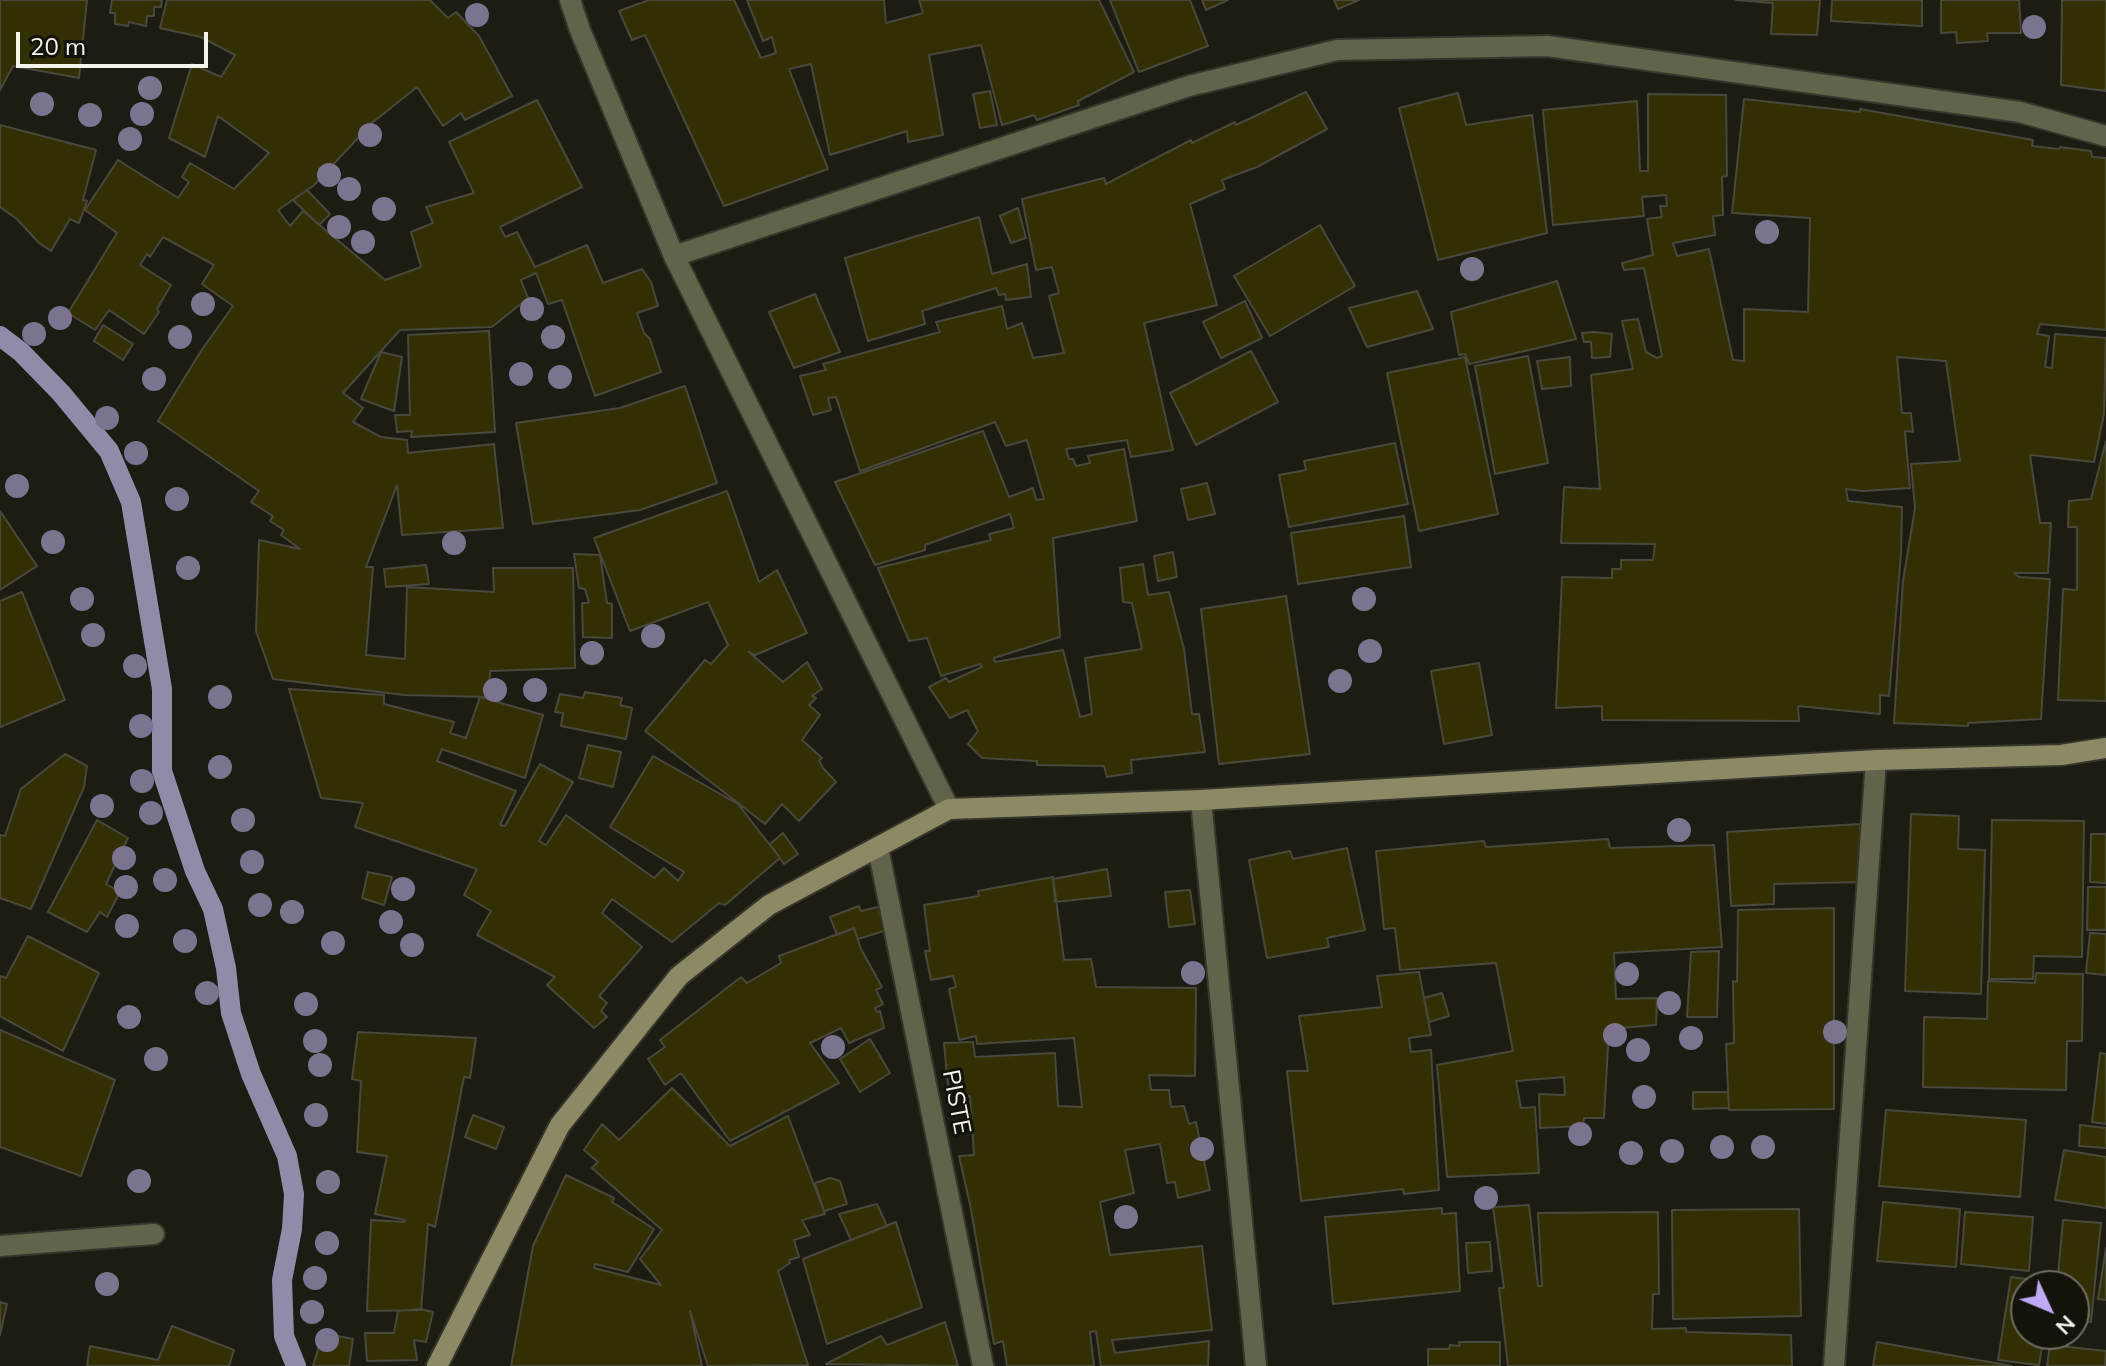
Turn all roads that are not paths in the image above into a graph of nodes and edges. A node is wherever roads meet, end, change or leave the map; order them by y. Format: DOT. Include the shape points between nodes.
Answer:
graph roads {
  1 [pos="570,0"];
  2 [pos="2106,136"];
  3 [pos="674,256"];
  4 [pos="2106,748"];
  5 [pos="1876,760"];
  6 [pos="1201,800"];
  7 [pos="949,809"];
  8 [pos="878,848"];
  9 [pos="154,1234"];
  10 [pos="0,1246"];
  11 [pos="437,1366"];
  12 [pos="983,1366"];
  13 [pos="1256,1366"];
  14 [pos="1834,1366"];
  1 -- 3 [label="street"];
  2 -- 3 [label="street" via="2020,112 1547,46 1337,50 1189,86"];
  3 -- 7 [label="street"];
  4 -- 5 [label="main road" via="2061,755"];
  5 -- 6 [label="main road"];
  5 -- 14 [label="street"];
  6 -- 7 [label="main road"];
  6 -- 13 [label="street"];
  7 -- 8 [label="main road"];
  8 -- 11 [label="main road" via="769,905 679,976 560,1125"];
  8 -- 12 [label="street, PISTE"];
  9 -- 10 [label="street"];
}
